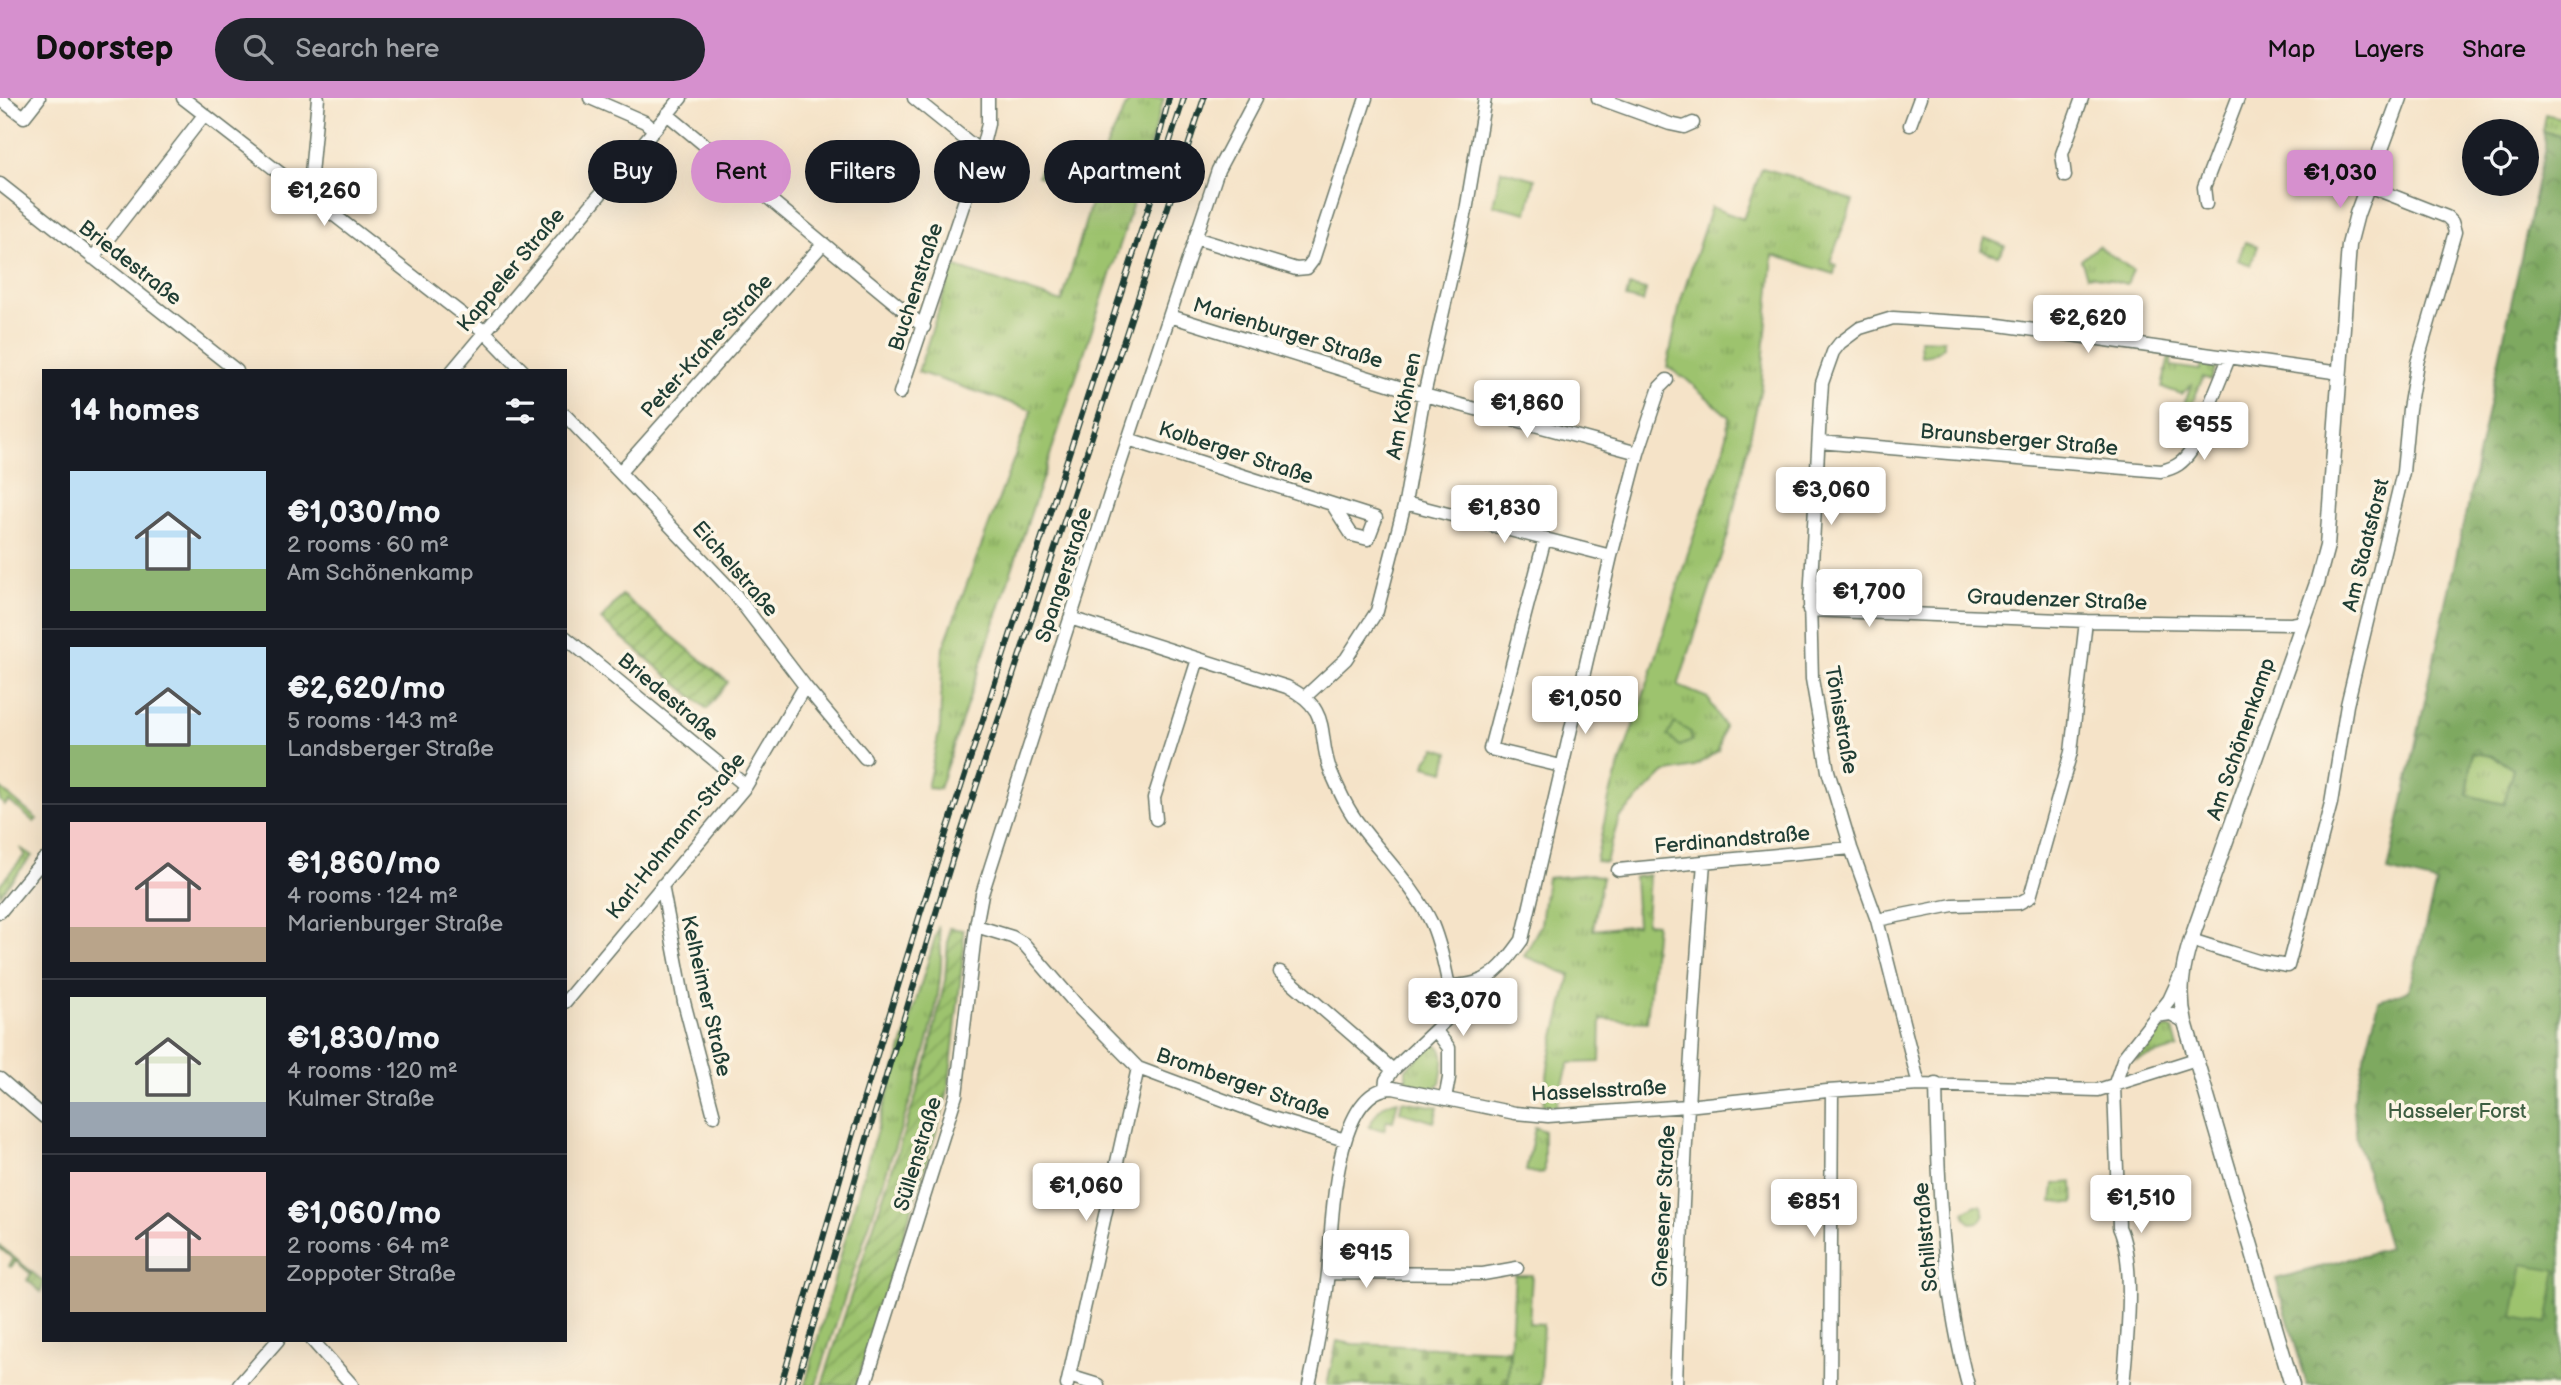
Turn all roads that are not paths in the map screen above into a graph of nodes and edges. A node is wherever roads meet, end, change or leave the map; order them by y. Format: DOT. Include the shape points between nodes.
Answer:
graph roads {
  1 [pos="38,98"];
  2 [pos="183,98"];
  3 [pos="318,98"];
  4 [pos="590,98"];
  5 [pos="681,98"];
  6 [pos="914,98"];
  7 [pos="988,98"];
  8 [pos="1256,98"];
  9 [pos="1366,98"];
  10 [pos="1485,98"];
  11 [pos="1598,98"];
  12 [pos="1920,98"];
  13 [pos="2082,98"];
  14 [pos="2238,98"];
  15 [pos="2400,98"];
  16 [pos="2,104"];
  17 [pos="667,114"];
  18 [pos="204,115"];
  19 [pos="1693,123"];
  20 [pos="1910,125"];
  21 [pos="654,130"];
  22 [pos="966,140"];
  23 [pos="984,140"];
  24 [pos="2065,176"];
  25 [pos="0,184"];
  26 [pos="2368,186"];
  27 [pos="309,196"];
  28 [pos="964,203"];
  29 [pos="2206,204"];
  30 [pos="1195,238"];
  31 [pos="822,245"];
  32 [pos="93,258"];
  33 [pos="1170,316"];
  34 [pos="924,327"];
  35 [pos="485,332"];
  36 [pos="2229,358"];
  37 [pos="234,369"];
  38 [pos="454,369"];
  39 [pos="521,369"];
  40 [pos="2340,373"];
  41 [pos="1667,380"];
  42 [pos="900,393"];
  43 [pos="1424,396"];
  44 [pos="567,417"];
  45 [pos="1128,439"];
  46 [pos="1819,442"];
  47 [pos="1638,453"];
  48 [pos="620,472"];
  49 [pos="1405,503"];
  50 [pos="1332,504"];
  51 [pos="1545,538"];
  52 [pos="1611,556"];
  53 [pos="1810,610"];
  54 [pos="1070,618"];
  55 [pos="2086,621"];
  56 [pos="2303,622"];
  57 [pos="567,638"];
  58 [pos="1198,659"];
  59 [pos="805,686"];
  60 [pos="1306,696"];
  61 [pos="864,758"];
  62 [pos="1561,765"];
  63 [pos="746,786"];
  64 [pos="1156,819"];
  65 [pos="1851,848"];
  66 [pos="42,861"];
  67 [pos="1704,862"];
  68 [pos="1618,870"];
  69 [pos="662,886"];
  70 [pos="0,912"];
  71 [pos="1877,920"];
  72 [pos="976,926"];
  73 [pos="2191,940"];
  74 [pos="1280,972"];
  75 [pos="2182,973"];
  76 [pos="1449,986"];
  77 [pos="567,1000"];
  78 [pos="2155,1016"];
  79 [pos="2185,1022"];
  80 [pos="1436,1031"];
  81 [pos="2196,1059"];
  82 [pos="2121,1063"];
  83 [pos="1138,1068"];
  84 [pos="1393,1070"];
  85 [pos="0,1080"];
  86 [pos="2131,1080"];
  87 [pos="1937,1084"];
  88 [pos="1919,1085"];
  89 [pos="2114,1086"];
  90 [pos="1385,1088"];
  91 [pos="2090,1089"];
  92 [pos="1832,1091"];
  93 [pos="1444,1099"];
  94 [pos="1687,1106"];
  95 [pos="42,1115"];
  96 [pos="714,1116"];
  97 [pos="1345,1140"];
  98 [pos="1517,1268"];
  99 [pos="1328,1273"];
  100 [pos="276,1342"];
  101 [pos="314,1342"];
  102 [pos="1068,1380"];
  103 [pos="239,1385"];
  104 [pos="352,1385"];
  105 [pos="865,1385"];
  106 [pos="1098,1385"];
  107 [pos="1309,1385"];
  108 [pos="1675,1385"];
  109 [pos="1830,1385"];
  110 [pos="1968,1385"];
  111 [pos="2123,1385"];
  112 [pos="2292,1385"];
  1 -- 16 [label="street" via="24,117"];
  2 -- 18 [label="street"];
  3 -- 27 [label="street"];
  4 -- 21 [label="street" via="645,121"];
  5 -- 17 [label="street, Kappeler Straße"];
  6 -- 22 [label="street"];
  7 -- 23 [label="street, Buchenstraße"];
  8 -- 30 [label="street, Spangerstraße" via="1218,170"];
  9 -- 30 [label="street" via="1307,268 1296,270"];
  10 -- 43 [label="street, Am Köhnen" via="1466,211"];
  11 -- 19 [label="street" via="1670,124 1684,127"];
  12 -- 20 [label="street"];
  13 -- 24 [label="street" via="2062,154"];
  14 -- 29 [label="street" via="2204,187"];
  15 -- 26 [label="main road, Am Schönenkamp"];
  17 -- 21 [label="street, Kappeler Straße"];
  17 -- 31 [label="street"];
  18 -- 27 [label="street"];
  18 -- 32 [label="street"];
  21 -- 35 [label="street, Kappeler Straße"];
  25 -- 32 [label="street, Briedestraße"];
  26 -- 40 [label="main road, Am Schönenkamp" via="2349,245"];
  26 -- 73 [label="street, Am Staatsforst" via="2447,217 2455,232 2417,363 2403,472 2347,705 2331,803 2288,966"];
  27 -- 35 [label="street"];
  28 -- 34 [label="street, Buchenstraße"];
  30 -- 33 [label="street, Spangerstraße"];
  31 -- 34 [label="street"];
  31 -- 48 [label="street, Peter-Krahe-Straße"];
  32 -- 37 [label="street, Briedestraße"];
  33 -- 43 [label="street, Marienburger Straße"];
  33 -- 45 [label="street, Spangerstraße"];
  34 -- 42 [label="street, Buchenstraße"];
  35 -- 38 [label="street, Kappeler Straße"];
  35 -- 39 [label="street"];
  36 -- 40 [label="street"];
  36 -- 46 [label="street, Braunsberger Straße" via="2191,451 2173,469"];
  36 -- 46 [label="street, Tönisstraße" via="1992,324 1893,318 1860,328 1833,352 1822,383"];
  40 -- 56 [label="main road, Am Schönenkamp" via="2327,546"];
  41 -- 47 [label="street" via="1660,387"];
  43 -- 47 [label="street, Marienburger Straße"];
  43 -- 49 [label="street, Am Köhnen"];
  44 -- 48 [label="street, Eichelstraße"];
  45 -- 50 [label="street, Kolberger Straße"];
  45 -- 54 [label="street, Spangerstraße"];
  46 -- 53 [label="street, Tönisstraße"];
  47 -- 52 [label="street"];
  48 -- 59 [label="street, Eichelstraße" via="734,593"];
  49 -- 51 [label="street"];
  49 -- 60 [label="street, Am Köhnen" via="1377,611 1346,659"];
  51 -- 52 [label="street"];
  51 -- 62 [label="street" via="1490,749"];
  52 -- 62 [label="street"];
  53 -- 55 [label="street, Graudenzer Straße"];
  53 -- 65 [label="street, Tönisstraße" via="1812,679 1824,753"];
  54 -- 58 [label="street"];
  54 -- 72 [label="street, Spangerstraße" via="982,894"];
  55 -- 56 [label="street, Graudenzer Straße"];
  55 -- 71 [label="street" via="2071,752 2029,897 2019,903 1953,905"];
  56 -- 73 [label="main road, Am Schönenkamp"];
  57 -- 63 [label="street, Briedestraße"];
  58 -- 60 [label="street"];
  58 -- 64 [label="street" via="1154,798"];
  59 -- 61 [label="street, Eichelstraße"];
  59 -- 63 [label="street, Karl-Hohmann-Straße"];
  60 -- 76 [label="street" via="1323,724 1329,766 1341,796 1432,925"];
  62 -- 76 [label="street" via="1522,940 1485,978"];
  63 -- 69 [label="street, Karl-Hohmann-Straße"];
  65 -- 67 [label="street, Ferdinandstraße"];
  65 -- 71 [label="street, Tönisstraße"];
  66 -- 70 [label="street"];
  67 -- 68 [label="street, Ferdinandstraße"];
  67 -- 94 [label="street, Gnesener Straße"];
  69 -- 77 [label="street, Karl-Hohmann-Straße"];
  69 -- 96 [label="street, Kelheimer Straße" via="684,1002"];
  71 -- 88 [label="street, Tönisstraße"];
  72 -- 83 [label="street, Bromberger Straße" via="1024,944"];
  72 -- 105 [label="street, Süllenstraße" via="956,1095"];
  73 -- 75 [label="main road, Am Schönenkamp"];
  74 -- 84 [label="street"];
  75 -- 78 [label="street"];
  75 -- 79 [label="main road, Am Schönenkamp"];
  76 -- 80 [label="street" via="1450,1013"];
  78 -- 79 [label="street" via="2171,1014"];
  78 -- 82 [label="street"];
  79 -- 81 [label="main road, Am Schönenkamp"];
  80 -- 84 [label="street"];
  80 -- 93 [label="street" via="1449,1048"];
  81 -- 86 [label="street, Hasselsstraße"];
  81 -- 112 [label="main road, Am Schönenkamp"];
  82 -- 86 [label="street"];
  82 -- 89 [label="street"];
  82 -- 91 [label="street"];
  83 -- 97 [label="street, Bromberger Straße"];
  83 -- 102 [label="street"];
  84 -- 90 [label="street"];
  85 -- 95 [label="street"];
  86 -- 89 [label="street, Hasselsstraße"];
  87 -- 88 [label="street, Hasselsstraße"];
  87 -- 91 [label="street, Hasselsstraße"];
  87 -- 110 [label="street, Schillstraße" via="1945,1267"];
  88 -- 92 [label="street, Hasselsstraße"];
  89 -- 91 [label="street, Hasselsstraße"];
  89 -- 111 [label="street" via="2119,1227 2126,1242 2128,1302"];
  90 -- 93 [label="street, Hasselsstraße"];
  90 -- 97 [label="street" via="1366,1101"];
  92 -- 94 [label="street, Hasselsstraße"];
  92 -- 109 [label="street"];
  93 -- 94 [label="street, Hasselsstraße" via="1539,1115"];
  94 -- 108 [label="street, Gnesener Straße"];
  97 -- 99 [label="street" via="1332,1206"];
  98 -- 99 [label="street" via="1483,1274"];
  99 -- 107 [label="street"];
  100 -- 103 [label="street"];
  101 -- 104 [label="street"];
  102 -- 106 [label="street"];
}
